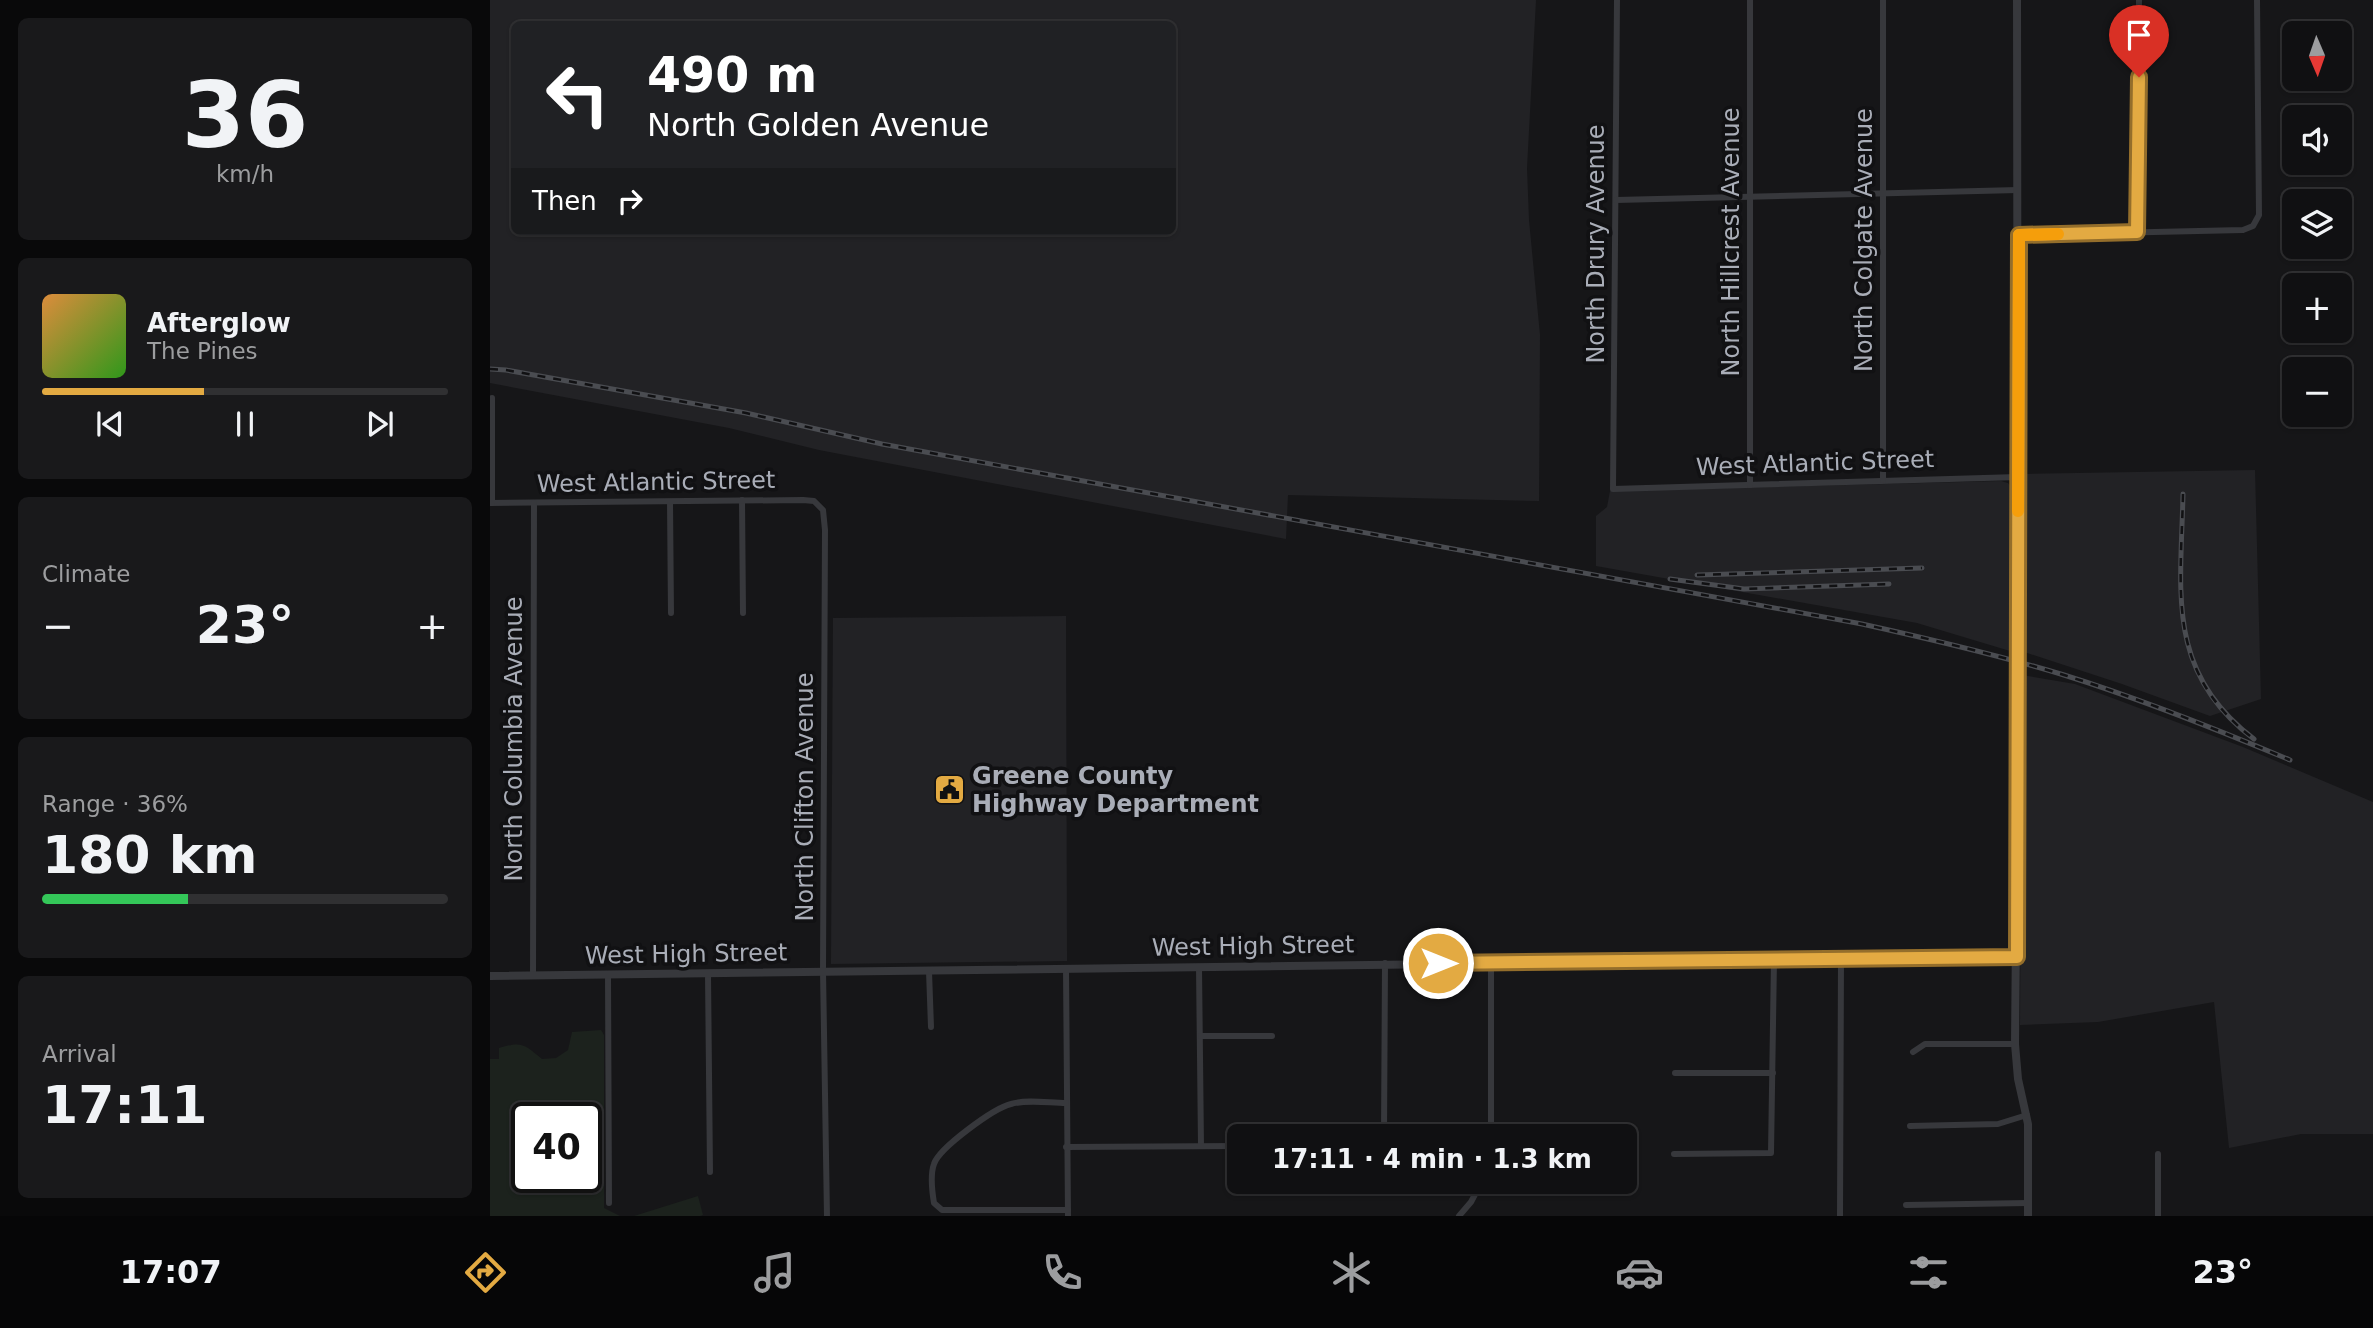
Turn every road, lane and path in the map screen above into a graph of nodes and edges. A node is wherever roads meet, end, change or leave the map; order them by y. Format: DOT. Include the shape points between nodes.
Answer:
graph roads {
  1 [pos="1617,0"];
  2 [pos="1750,0"];
  3 [pos="1883,0"];
  4 [pos="2017,0"];
  5 [pos="2139,0"];
  6 [pos="2257,0"];
  7 [pos="2018,190"];
  8 [pos="1883,192"];
  9 [pos="1750,196"];
  10 [pos="1616,200"];
  11 [pos="2137,232"];
  12 [pos="2019,235"];
  13 [pos="492,398"];
  14 [pos="2018,477"];
  15 [pos="1883,480"];
  16 [pos="1750,485"];
  17 [pos="1613,489"];
  18 [pos="742,500"];
  19 [pos="670,502"];
  20 [pos="491,503"];
  21 [pos="534,503"];
  22 [pos="820,505"];
  23 [pos="671,613"];
  24 [pos="743,613"];
  25 [pos="2017,957"];
  26 [pos="1841,958"];
  27 [pos="1774,959"];
  28 [pos="1491,963"];
  29 [pos="1385,964"];
  30 [pos="1199,967"];
  31 [pos="1066,968"];
  32 [pos="823,971"];
  33 [pos="929,971"];
  34 [pos="708,974"];
  35 [pos="608,975"];
  36 [pos="490,976"];
  37 [pos="533,976"];
  38 [pos="930,1027"];
  39 [pos="1272,1035"];
  40 [pos="1201,1036"];
  41 [pos="2015,1044"];
  42 [pos="1913,1052"];
  43 [pos="1675,1073"];
  44 [pos="1773,1073"];
  45 [pos="1066,1103"];
  46 [pos="2026,1115"];
  47 [pos="1384,1124"];
  48 [pos="1491,1124"];
  49 [pos="1910,1126"];
  50 [pos="1201,1146"];
  51 [pos="1227,1146"];
  52 [pos="1066,1147"];
  53 [pos="1674,1154"];
  54 [pos="2158,1154"];
  55 [pos="709,1172"];
  56 [pos="1475,1194"];
  57 [pos="609,1203"];
  58 [pos="2028,1203"];
  59 [pos="1906,1205"];
  60 [pos="957,1213"];
  61 [pos="1068,1213"];
  62 [pos="827,1216"];
  63 [pos="1460,1216"];
  64 [pos="1840,1216"];
  65 [pos="2028,1216"];
  66 [pos="2158,1216"];
  1 -- 10 [label="street, North Drury Avenue"];
  2 -- 9 [label="street, North Hillcrest Avenue"];
  3 -- 8 [label="street, North Colgate Avenue"];
  4 -- 7 [label="street"];
  5 -- 11 [label="street"];
  6 -- 11 [label="street" via="2259,215 2253,226 2243,230"];
  7 -- 8 [label="street"];
  7 -- 12 [label="street"];
  8 -- 9 [label="street"];
  8 -- 15 [label="street, North Colgate Avenue"];
  9 -- 10 [label="street"];
  9 -- 16 [label="street, North Hillcrest Avenue"];
  10 -- 17 [label="street, North Drury Avenue"];
  11 -- 12 [label="street"];
  12 -- 14 [label="street"];
  13 -- 20 [label="street"];
  14 -- 15 [label="street, West Atlantic Street"];
  14 -- 25 [label="street"];
  15 -- 16 [label="street, West Atlantic Street"];
  16 -- 17 [label="street, West Atlantic Street"];
  18 -- 19 [label="street, West Atlantic Street"];
  18 -- 22 [label="street, West Atlantic Street" via="803,500"];
  18 -- 24 [label="street"];
  19 -- 21 [label="street, West Atlantic Street"];
  19 -- 23 [label="street"];
  20 -- 21 [label="street, West Atlantic Street"];
  21 -- 37 [label="street, North Columbia Avenue"];
  22 -- 32 [label="street, North Clifton Avenue" via="825,530"];
  25 -- 26 [label="street, West High Street"];
  25 -- 41 [label="street"];
  26 -- 27 [label="street, West High Street"];
  26 -- 64 [label="street"];
  27 -- 28 [label="street, West High Street"];
  27 -- 44 [label="street"];
  28 -- 29 [label="street, West High Street"];
  28 -- 48 [label="street"];
  29 -- 30 [label="street, West High Street"];
  29 -- 47 [label="street"];
  30 -- 31 [label="street, West High Street"];
  30 -- 40 [label="street"];
  31 -- 33 [label="street, West High Street"];
  31 -- 45 [label="street"];
  32 -- 33 [label="street, West High Street"];
  32 -- 34 [label="street, West High Street"];
  32 -- 62 [label="street, North Clifton Avenue"];
  33 -- 38 [label="street"];
  34 -- 35 [label="street, West High Street"];
  34 -- 55 [label="street"];
  35 -- 37 [label="street, West High Street"];
  35 -- 57 [label="street"];
  36 -- 37 [label="street, West High Street"];
  39 -- 40 [label="street"];
  40 -- 50 [label="street"];
  41 -- 42 [label="street" via="1925,1044"];
  41 -- 46 [label="street"];
  43 -- 44 [label="street"];
  44 -- 53 [label="street" via="1771,1153"];
  45 -- 52 [label="street"];
  45 -- 60 [label="street" via="1004,1106 940,1154 932,1170 933,1201 940,1209"];
  46 -- 49 [label="street" via="1998,1124"];
  46 -- 58 [label="street"];
  50 -- 51 [label="street"];
  50 -- 52 [label="street"];
  52 -- 61 [label="street"];
  54 -- 66 [label="street"];
  56 -- 63 [label="street"];
  58 -- 59 [label="street"];
  58 -- 65 [label="street"];
  60 -- 61 [label="street"];
}
